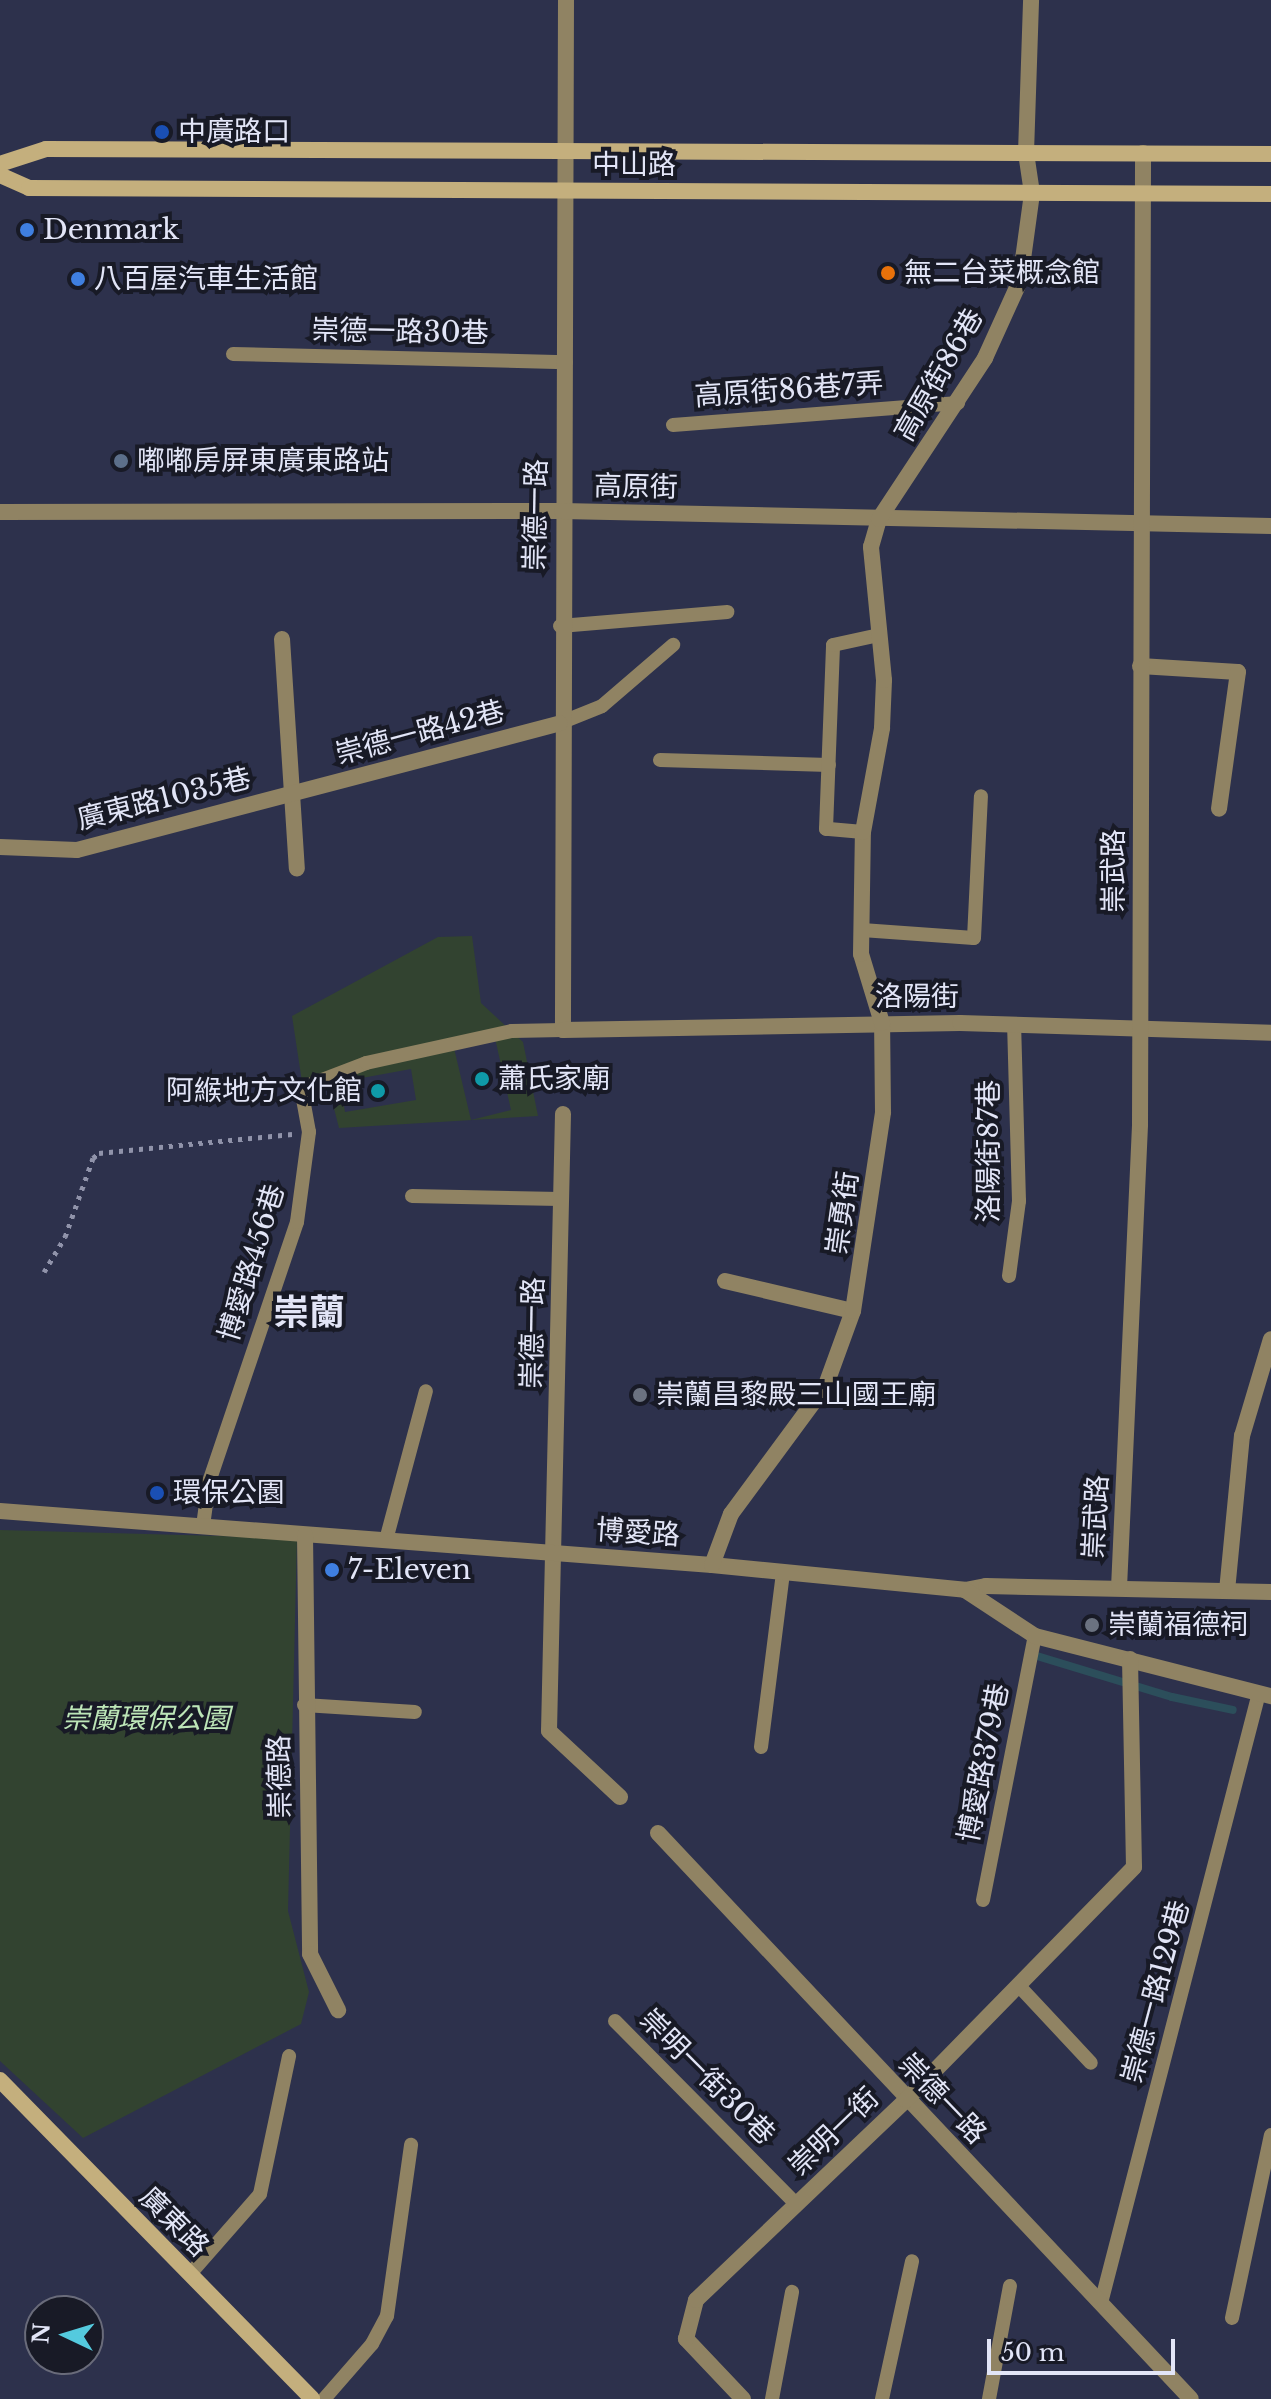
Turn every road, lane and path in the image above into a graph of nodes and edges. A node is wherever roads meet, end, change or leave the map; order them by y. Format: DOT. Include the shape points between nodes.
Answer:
graph roads {
  1 [pos="566,0"];
  2 [pos="1021,0"];
  3 [pos="1031,0"];
  4 [pos="565,151"];
  5 [pos="1026,153"];
  6 [pos="1143,153"];
  7 [pos="1271,154"];
  8 [pos="0,164"];
  9 [pos="0,175"];
  10 [pos="565,191"];
  11 [pos="1032,193"];
  12 [pos="1143,194"];
  13 [pos="1271,194"];
  14 [pos="233,354"];
  15 [pos="566,362"];
  16 [pos="958,403"];
  17 [pos="673,425"];
  18 [pos="562,511"];
  19 [pos="0,512"];
  20 [pos="879,519"];
  21 [pos="1140,523"];
  22 [pos="1271,526"];
  23 [pos="727,612"];
  24 [pos="560,626"];
  25 [pos="879,635"];
  26 [pos="282,639"];
  27 [pos="673,645"];
  28 [pos="1140,666"];
  29 [pos="560,723"];
  30 [pos="660,760"];
  31 [pos="829,765"];
  32 [pos="293,793"];
  33 [pos="981,796"];
  34 [pos="1219,809"];
  35 [pos="863,832"];
  36 [pos="0,847"];
  37 [pos="297,869"];
  38 [pos="862,930"];
  39 [pos="882,1023"];
  40 [pos="1014,1026"];
  41 [pos="563,1030"];
  42 [pos="1140,1033"];
  43 [pos="1271,1033"];
  44 [pos="563,1114"];
  45 [pos="309,1132"];
  46 [pos="412,1196"];
  47 [pos="560,1199"];
  48 [pos="44,1272"];
  49 [pos="1009,1276"];
  50 [pos="725,1281"];
  51 [pos="853,1311"];
  52 [pos="1271,1339"];
  53 [pos="426,1391"];
  54 [pos="0,1511"];
  55 [pos="203,1526"];
  56 [pos="305,1535"];
  57 [pos="386,1540"];
  58 [pos="557,1553"];
  59 [pos="712,1565"];
  60 [pos="783,1572"];
  61 [pos="1119,1588"];
  62 [pos="965,1590"];
  63 [pos="1227,1591"];
  64 [pos="1271,1592"];
  65 [pos="1035,1636"];
  66 [pos="1131,1666"];
  67 [pos="1265,1694"];
  68 [pos="304,1705"];
  69 [pos="415,1712"];
  70 [pos="761,1747"];
  71 [pos="620,1797"];
  72 [pos="658,1833"];
  73 [pos="983,1900"];
  74 [pos="1019,1986"];
  75 [pos="338,2010"];
  76 [pos="615,2021"];
  77 [pos="289,2056"];
  78 [pos="1091,2063"];
  79 [pos="0,2080"];
  80 [pos="906,2100"];
  81 [pos="1271,2135"];
  82 [pos="411,2145"];
  83 [pos="796,2204"];
  84 [pos="912,2261"];
  85 [pos="190,2274"];
  86 [pos="1010,2286"];
  87 [pos="792,2292"];
  88 [pos="1101,2303"];
  89 [pos="1232,2318"];
  90 [pos="312,2399"];
  91 [pos="324,2399"];
  92 [pos="743,2399"];
  93 [pos="772,2399"];
  94 [pos="882,2399"];
  95 [pos="989,2399"];
  96 [pos="1191,2399"];
  1 -- 4 [label="street, 崇德一路"];
  2 -- 3 [label="street"];
  3 -- 5 [label="street, 高原街86巷"];
  4 -- 5 [label="street, 中山路"];
  4 -- 8 [label="street, 中山路" via="46,149"];
  4 -- 10 [label="street, 崇德一路"];
  5 -- 6 [label="street, 中山路"];
  5 -- 11 [label="street, 高原街86巷"];
  6 -- 7 [label="street, 中山路"];
  6 -- 12 [label="street, 崇武路"];
  9 -- 10 [label="street, 中山路" via="29,188"];
  10 -- 11 [label="street, 中山路"];
  10 -- 15 [label="street, 崇德一路"];
  11 -- 12 [label="street, 中山路"];
  11 -- 16 [label="street, 高原街86巷" via="1020,281"];
  12 -- 13 [label="street, 中山路"];
  12 -- 21 [label="street, 崇武路"];
  14 -- 15 [label="lane, 崇德一路30巷"];
  15 -- 18 [label="street, 崇德一路"];
  16 -- 17 [label="lane, 高原街86巷7弄"];
  16 -- 20 [label="street, 高原街86巷"];
  18 -- 19 [label="street, 高原街"];
  18 -- 20 [label="street, 高原街"];
  18 -- 24 [label="street, 崇德一路"];
  20 -- 21 [label="street, 高原街"];
  20 -- 25 [label="street, 崇勇街" via="871,569"];
  21 -- 22 [label="street, 高原街"];
  21 -- 28 [label="street, 崇武路"];
  23 -- 24 [label="lane"];
  24 -- 29 [label="street, 崇德一路"];
  25 -- 31 [label="lane" via="833,645"];
  25 -- 35 [label="street, 崇勇街" via="882,728"];
  26 -- 32 [label="street"];
  27 -- 29 [label="lane" via="602,706"];
  28 -- 34 [label="street" via="1238,672"];
  28 -- 42 [label="street, 崇武路"];
  29 -- 32 [label="street, 崇德一路42巷"];
  29 -- 41 [label="street, 崇德一路"];
  30 -- 31 [label="lane"];
  31 -- 35 [label="lane" via="826,829"];
  32 -- 36 [label="street, 廣東路1035巷" via="77,850"];
  32 -- 37 [label="street"];
  33 -- 38 [label="lane" via="974,938"];
  35 -- 38 [label="street, 崇勇街"];
  38 -- 39 [label="street, 崇勇街" via="861,954"];
  39 -- 40 [label="street, 洛陽街"];
  39 -- 41 [label="street, 洛陽街"];
  39 -- 51 [label="street, 崇勇街" via="883,1112"];
  40 -- 42 [label="street, 洛陽街"];
  40 -- 49 [label="lane, 洛陽街87巷" via="1019,1201"];
  41 -- 45 [label="lane, 博愛路456巷" via="512,1031 355,1065 301,1088"];
  42 -- 43 [label="street, 洛陽街"];
  42 -- 61 [label="street, 崇武路"];
  44 -- 47 [label="street, 崇德一路"];
  45 -- 48 [label="path" via="99,1153 65,1237"];
  45 -- 55 [label="lane, 博愛路456巷" via="297,1222 209,1482"];
  46 -- 47 [label="lane"];
  47 -- 58 [label="street, 崇德一路"];
  50 -- 51 [label="street"];
  51 -- 59 [label="street, 崇勇街" via="826,1385 731,1514"];
  52 -- 63 [label="street" via="1242,1436"];
  53 -- 57 [label="lane"];
  54 -- 55 [label="street, 博愛路"];
  55 -- 56 [label="street, 博愛路"];
  56 -- 57 [label="street, 博愛路"];
  56 -- 68 [label="street, 崇德路"];
  57 -- 58 [label="street, 博愛路"];
  58 -- 59 [label="street, 博愛路"];
  58 -- 71 [label="street, 崇德一路" via="549,1731"];
  59 -- 60 [label="street, 博愛路"];
  60 -- 62 [label="street, 博愛路"];
  60 -- 70 [label="lane"];
  61 -- 62 [label="street, 博愛路"];
  61 -- 63 [label="street, 博愛路"];
  62 -- 65 [label="street"];
  63 -- 64 [label="street, 博愛路"];
  65 -- 66 [label="street"];
  65 -- 73 [label="lane, 博愛路379巷"];
  66 -- 67 [label="street"];
  66 -- 74 [label="street, 崇明一街" via="1134,1867"];
  67 -- 88 [label="lane, 崇德一路129巷"];
  68 -- 69 [label="lane"];
  68 -- 75 [label="street, 崇德路" via="310,1954"];
  72 -- 80 [label="street, 崇德一路"];
  74 -- 78 [label="lane"];
  74 -- 80 [label="street, 崇明一街"];
  76 -- 83 [label="lane, 崇明一街30巷"];
  77 -- 85 [label="lane" via="260,2194"];
  79 -- 85 [label="street, 廣東路"];
  80 -- 83 [label="street, 崇明一街"];
  80 -- 88 [label="street, 崇德一路"];
  81 -- 89 [label="lane"];
  82 -- 91 [label="lane" via="387,2316 372,2344"];
  83 -- 92 [label="street, 崇明一街" via="696,2300 686,2339"];
  84 -- 94 [label="lane"];
  85 -- 90 [label="street, 廣東路"];
  86 -- 95 [label="lane"];
  87 -- 93 [label="lane"];
  88 -- 96 [label="street, 崇德一路"];
}
